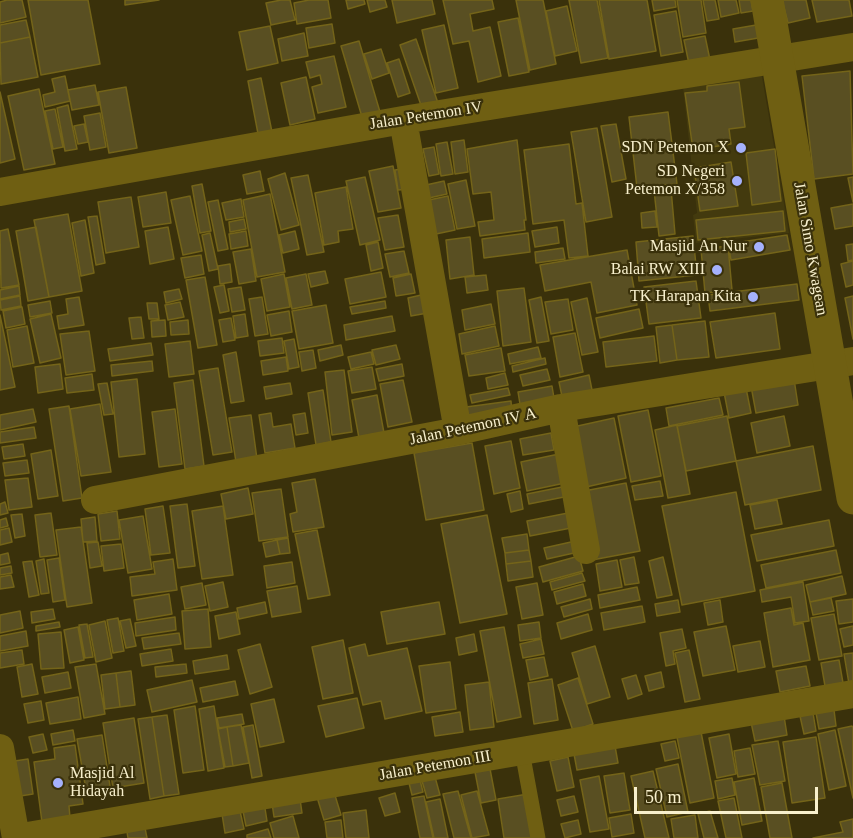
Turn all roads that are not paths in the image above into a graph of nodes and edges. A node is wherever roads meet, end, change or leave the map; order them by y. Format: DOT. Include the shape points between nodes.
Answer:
graph roads {
  1 [pos="766,0"];
  2 [pos="853,47"];
  3 [pos="777,60"];
  4 [pos="403,120"];
  5 [pos="0,192"];
  6 [pos="842,363"];
  7 [pos="561,408"];
  8 [pos="458,431"];
  9 [pos="853,498"];
  10 [pos="95,500"];
  11 [pos="586,550"];
  12 [pos="853,694"];
  13 [pos="0,748"];
  14 [pos="522,751"];
  15 [pos="16,838"];
  16 [pos="538,838"];
  1 -- 3 [label="street, Jalan Simo Kwagean"];
  2 -- 3 [label="street, Jalan Petemon IV"];
  3 -- 4 [label="street, Jalan Petemon IV"];
  3 -- 6 [label="street, Jalan Simo Kwagean"];
  4 -- 5 [label="street, Jalan Petemon IV"];
  4 -- 8 [label="street"];
  6 -- 7 [label="street, Jalan Petemon IV A"];
  6 -- 9 [label="street, Jalan Simo Kwagean"];
  7 -- 8 [label="street, Jalan Petemon IV A"];
  7 -- 11 [label="street"];
  8 -- 10 [label="street, Jalan Petemon IV A"];
  12 -- 14 [label="street, Jalan Petemon III"];
  13 -- 15 [label="street"];
  14 -- 15 [label="street, Jalan Petemon III"];
  14 -- 16 [label="lane"];
}
